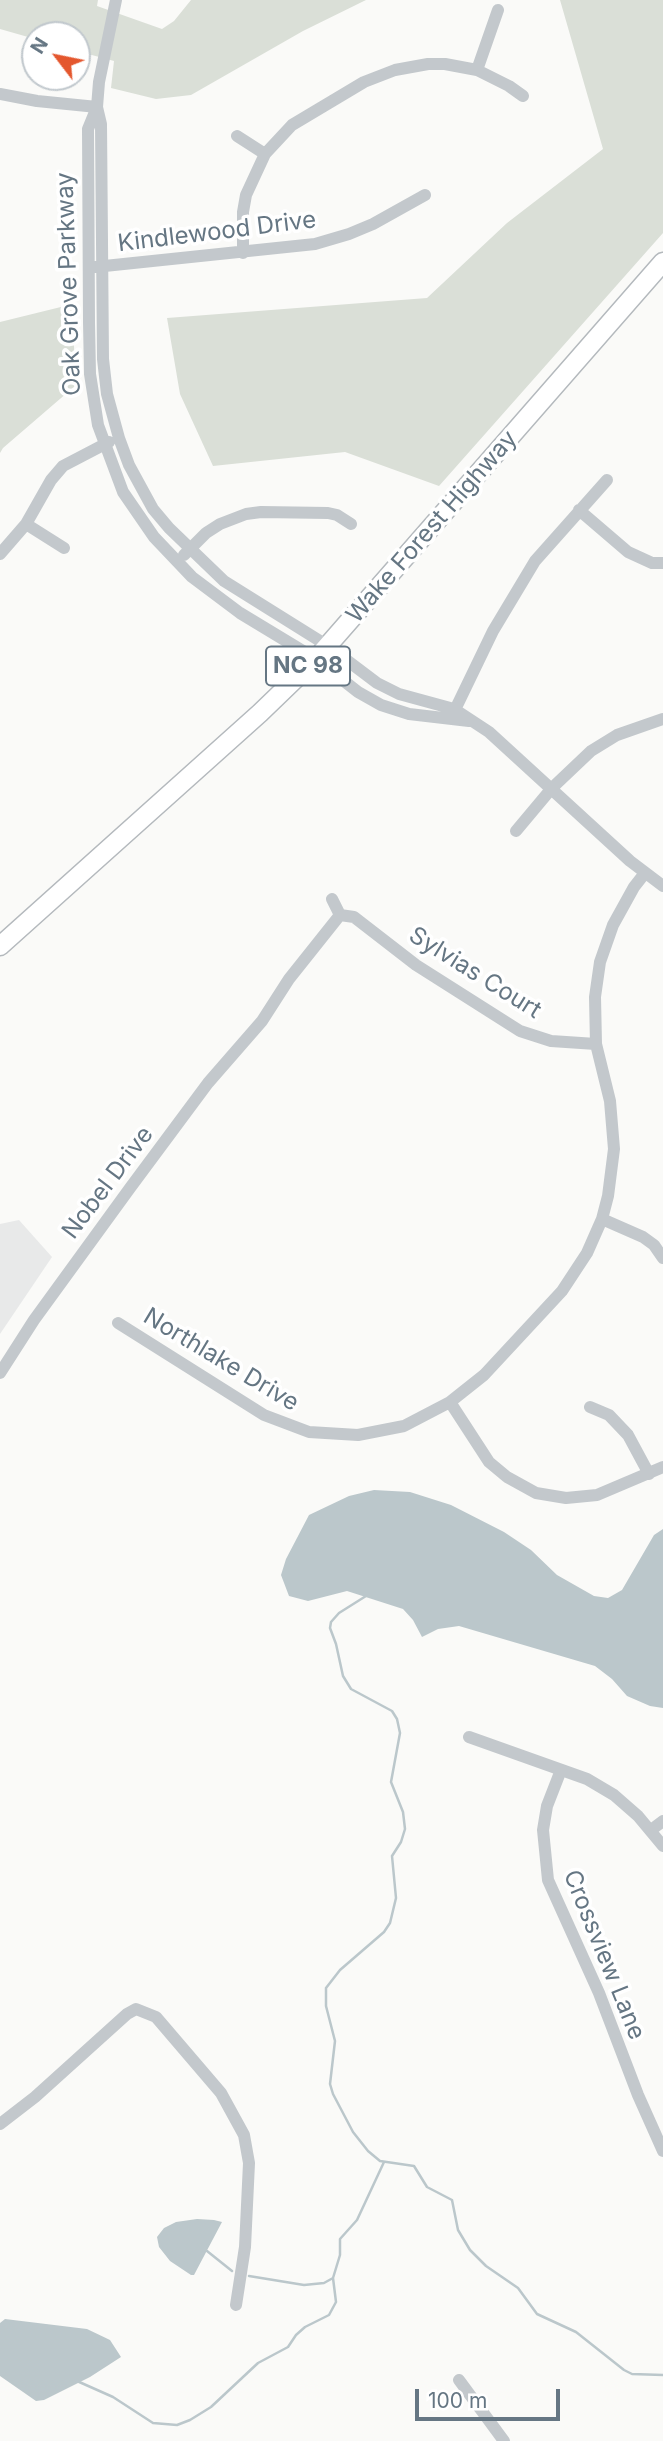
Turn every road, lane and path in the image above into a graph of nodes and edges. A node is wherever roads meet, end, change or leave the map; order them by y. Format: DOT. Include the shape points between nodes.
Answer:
graph roads {
  1 [pos="116,0"];
  2 [pos="498,10"];
  3 [pos="477,70"];
  4 [pos="0,94"];
  5 [pos="523,96"];
  6 [pos="97,107"];
  7 [pos="237,136"];
  8 [pos="265,154"];
  9 [pos="425,195"];
  10 [pos="243,253"];
  11 [pos="663,262"];
  12 [pos="95,267"];
  13 [pos="119,438"];
  14 [pos="104,444"];
  15 [pos="607,480"];
  16 [pos="579,510"];
  17 [pos="26,524"];
  18 [pos="351,524"];
  19 [pos="64,548"];
  20 [pos="190,550"];
  21 [pos="0,554"];
  22 [pos="177,563"];
  23 [pos="663,563"];
  24 [pos="322,652"];
  25 [pos="452,714"];
  26 [pos="663,719"];
  27 [pos="552,788"];
  28 [pos="516,831"];
  29 [pos="645,873"];
  30 [pos="663,886"];
  31 [pos="332,899"];
  32 [pos="340,915"];
  33 [pos="0,946"];
  34 [pos="596,1044"];
  35 [pos="602,1219"];
  36 [pos="659,1241"];
  37 [pos="663,1258"];
  38 [pos="118,1324"];
  39 [pos="0,1373"];
  40 [pos="450,1402"];
  41 [pos="590,1407"];
  42 [pos="663,1467"];
  43 [pos="649,1474"];
  44 [pos="469,1737"];
  45 [pos="561,1770"];
  46 [pos="663,1821"];
  47 [pos="651,1830"];
  48 [pos="663,1846"];
  49 [pos="0,2124"];
  50 [pos="663,2151"];
  51 [pos="236,2305"];
  52 [pos="459,2380"];
  53 [pos="504,2441"];
  1 -- 6 [label="street, Oak Grove Parkway"];
  2 -- 3 [label="street"];
  3 -- 5 [label="street"];
  3 -- 8 [label="street" via="428,64 386,73 305,115"];
  4 -- 6 [label="street"];
  6 -- 12 [label="street, Oak Grove Parkway"];
  7 -- 8 [label="street"];
  8 -- 10 [label="street" via="246,195"];
  9 -- 10 [label="street, Kindlewood Drive" via="349,234"];
  10 -- 12 [label="street, Kindlewood Drive"];
  11 -- 24 [label="highway, Wake Forest Highway / NC 98"];
  12 -- 13 [label="street, Oak Grove Parkway" via="107,394"];
  12 -- 14 [label="street, Oak Grove Parkway" via="90,374"];
  13 -- 14 [label="street"];
  13 -- 20 [label="street, Oak Grove Parkway" via="153,509"];
  14 -- 17 [label="street" via="63,466"];
  14 -- 22 [label="street, Oak Grove Parkway" via="123,492"];
  15 -- 16 [label="street"];
  16 -- 23 [label="street" via="628,552"];
  16 -- 25 [label="street" via="535,561 493,631"];
  17 -- 19 [label="street"];
  17 -- 21 [label="street"];
  18 -- 20 [label="street" via="328,513 246,514 220,524"];
  20 -- 22 [label="street"];
  20 -- 24 [label="street, Oak Grove Parkway" via="223,581"];
  22 -- 24 [label="street, Oak Grove Parkway" via="220,599"];
  24 -- 25 [label="street" via="387,689"];
  24 -- 33 [label="highway, Wake Forest Highway / NC 98"];
  25 -- 27 [label="street" via="495,736"];
  26 -- 27 [label="street" via="603,743"];
  27 -- 28 [label="street"];
  27 -- 29 [label="street"];
  29 -- 30 [label="street"];
  29 -- 34 [label="street, Northlake Drive" via="621,907 600,962"];
  31 -- 32 [label="street"];
  32 -- 34 [label="street, Sylvias Court" via="354,918 428,973 520,1031 551,1041"];
  32 -- 39 [label="street, Nobel Drive" via="130,1188"];
  34 -- 35 [label="street, Northlake Drive" via="610,1101 614,1149"];
  35 -- 36 [label="street"];
  35 -- 40 [label="street, Northlake Drive" via="562,1291 484,1375"];
  36 -- 37 [label="street"];
  38 -- 40 [label="street, Northlake Drive" via="264,1415 309,1432 387,1431"];
  40 -- 43 [label="street" via="489,1462 536,1493 588,1497"];
  41 -- 43 [label="street" via="610,1415"];
  42 -- 43 [label="street"];
  44 -- 45 [label="street"];
  45 -- 47 [label="street" via="614,1795"];
  45 -- 50 [label="street, Crossview Lane" via="543,1829 548,1880"];
  46 -- 47 [label="street"];
  47 -- 48 [label="street"];
  49 -- 51 [label="street" via="127,2014 136,2009 156,2017 221,2093 244,2135 249,2163 245,2247"];
  52 -- 53 [label="street"];
}
